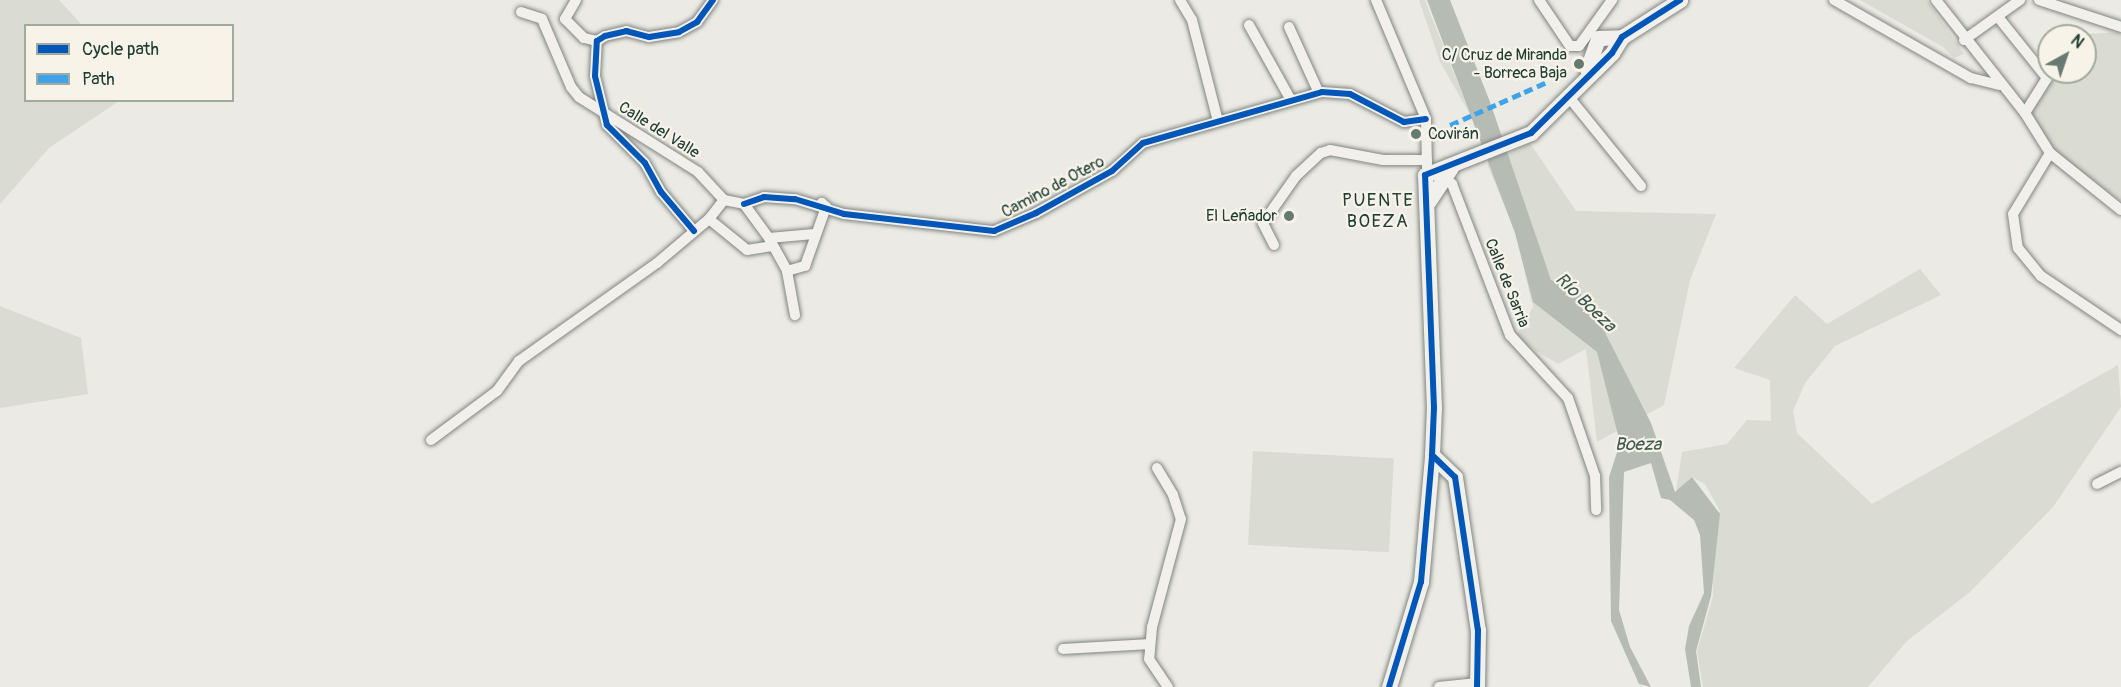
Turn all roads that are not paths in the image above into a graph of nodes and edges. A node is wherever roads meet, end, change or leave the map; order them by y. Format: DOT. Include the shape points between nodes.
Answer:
graph roads {
  1 [pos="576,0"];
  2 [pos="1180,0"];
  3 [pos="1376,0"];
  4 [pos="1539,0"];
  5 [pos="1612,0"];
  6 [pos="1680,0"];
  7 [pos="1834,0"];
  8 [pos="1936,0"];
  9 [pos="2020,0"];
  10 [pos="2039,0"];
  11 [pos="712,3"];
  12 [pos="522,12"];
  13 [pos="1998,17"];
  14 [pos="1249,25"];
  15 [pos="1289,27"];
  16 [pos="2121,27"];
  17 [pos="1964,40"];
  18 [pos="597,41"];
  19 [pos="1602,43"];
  20 [pos="1999,85"];
  21 [pos="1319,93"];
  22 [pos="1568,96"];
  23 [pos="1291,100"];
  24 [pos="602,112"];
  25 [pos="2025,113"];
  26 [pos="1426,119"];
  27 [pos="1218,121"];
  28 [pos="2050,153"];
  29 [pos="1440,175"];
  30 [pos="1641,186"];
  31 [pos="724,200"];
  32 [pos="744,204"];
  33 [pos="824,205"];
  34 [pos="2121,210"];
  35 [pos="709,219"];
  36 [pos="694,231"];
  37 [pos="814,234"];
  38 [pos="772,244"];
  39 [pos="1274,245"];
  40 [pos="787,271"];
  41 [pos="795,315"];
  42 [pos="2121,330"];
  43 [pos="431,440"];
  44 [pos="1441,462"];
  45 [pos="1157,468"];
  46 [pos="2121,472"];
  47 [pos="2097,484"];
  48 [pos="1596,510"];
  49 [pos="1150,644"];
  50 [pos="1063,649"];
  51 [pos="1390,684"];
  52 [pos="1477,685"];
  53 [pos="1168,687"];
  54 [pos="1439,687"];
  1 -- 18 [label="street" via="565,19 584,38"];
  2 -- 27 [label="street" via="1192,20"];
  3 -- 26 [label="street"];
  4 -- 19 [label="street" via="1561,39 1570,46"];
  5 -- 19 [label="street"];
  6 -- 19 [label="street"];
  7 -- 20 [label="street" via="1971,78"];
  8 -- 17 [label="street"];
  9 -- 13 [label="street"];
  10 -- 16 [label="street"];
  11 -- 18 [label="street" via="697,22 678,32 649,37 614,32"];
  12 -- 24 [label="street" via="542,19 571,87"];
  13 -- 17 [label="street"];
  13 -- 25 [label="street" via="2047,78"];
  14 -- 23 [label="street"];
  15 -- 21 [label="street"];
  17 -- 20 [label="street"];
  18 -- 24 [label="street" via="595,76"];
  19 -- 22 [label="street" via="1583,79"];
  20 -- 25 [label="street"];
  21 -- 23 [label="street, Camino de Otero"];
  21 -- 26 [label="street, Camino de Otero" via="1333,90 1350,94 1404,122"];
  22 -- 29 [label="street" via="1531,132"];
  22 -- 30 [label="street"];
  23 -- 27 [label="street, Camino de Otero"];
  24 -- 31 [label="street, Calle del Valle" via="698,172"];
  24 -- 36 [label="street" via="617,137 645,163 660,192"];
  25 -- 28 [label="street"];
  26 -- 29 [label="street, Calle de Sarria"];
  27 -- 33 [label="street, Camino de Otero" via="1143,143 1112,171 1005,228 977,231 952,224 844,214"];
  28 -- 34 [label="street"];
  28 -- 42 [label="street" via="2013,214 2018,248 2041,276"];
  29 -- 39 [label="street" via="1330,150 1321,153 1296,176 1263,223"];
  29 -- 44 [label="street" via="1429,201 1434,408"];
  29 -- 48 [label="street, Calle de Sarria" via="1510,335 1558,385 1574,411 1595,476"];
  31 -- 32 [label="street"];
  31 -- 35 [label="street"];
  32 -- 33 [label="street, Camino de Otero" via="777,197"];
  32 -- 38 [label="street"];
  33 -- 37 [label="street"];
  35 -- 36 [label="street"];
  35 -- 38 [label="street" via="747,250"];
  36 -- 43 [label="street" via="519,361 497,391"];
  37 -- 38 [label="street"];
  37 -- 40 [label="street" via="805,266"];
  38 -- 40 [label="street"];
  40 -- 41 [label="street"];
  44 -- 51 [label="street" via="1421,582"];
  44 -- 52 [label="street" via="1455,477 1478,630"];
  45 -- 49 [label="street" via="1181,519"];
  46 -- 47 [label="street"];
  49 -- 50 [label="street"];
  49 -- 53 [label="street" via="1149,658"];
  52 -- 54 [label="street"];
}
